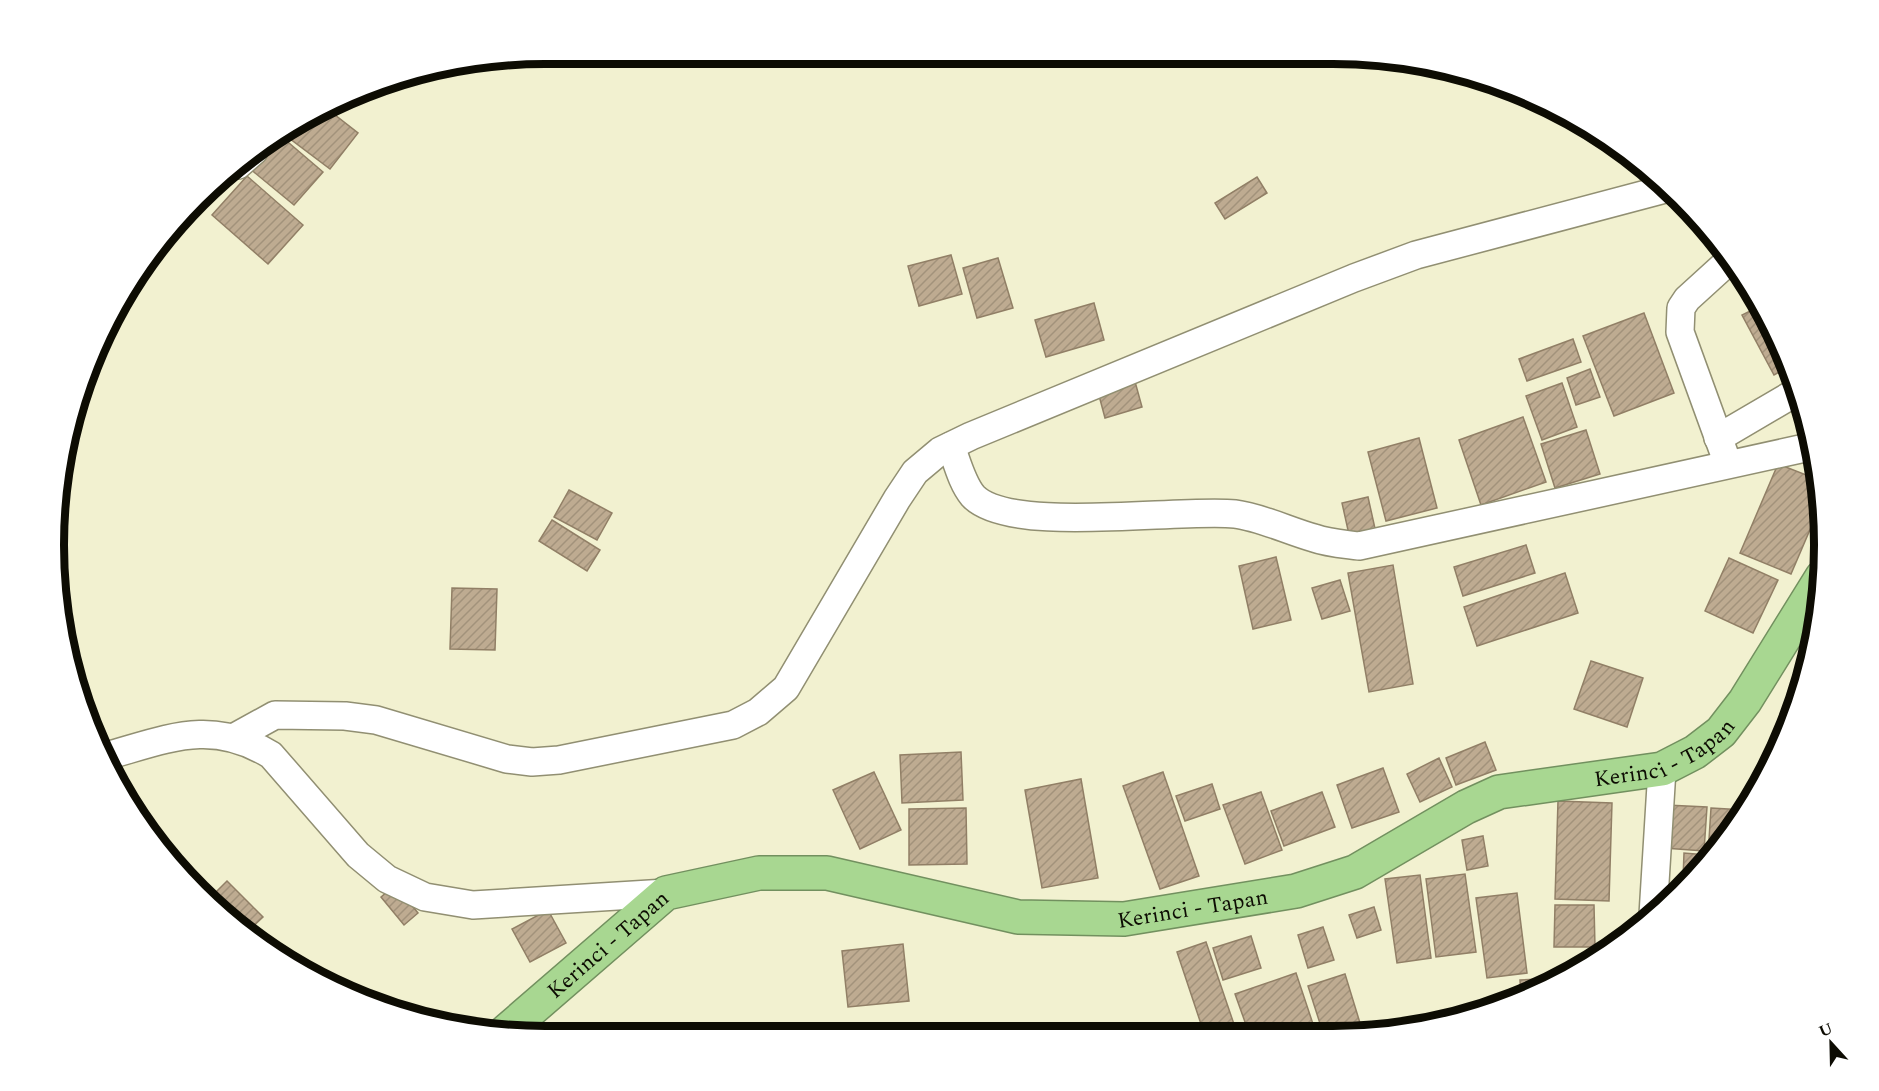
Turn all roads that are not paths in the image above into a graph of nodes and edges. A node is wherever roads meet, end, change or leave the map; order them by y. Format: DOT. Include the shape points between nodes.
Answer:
graph roads {
  1 [pos="1658,191"];
  2 [pos="1724,266"];
  3 [pos="1790,395"];
  4 [pos="1718,438"];
  5 [pos="951,446"];
  6 [pos="1804,448"];
  7 [pos="1728,464"];
  8 [pos="1811,594"];
  9 [pos="235,737"];
  10 [pos="112,754"];
  11 [pos="1662,768"];
  12 [pos="666,893"];
  13 [pos="1654,905"];
  14 [pos="513,1025"];
  1 -- 5 [label="street" via="1416,255"];
  2 -- 4 [label="street" via="1688,299 1680,317 1680,332"];
  3 -- 4 [label="street"];
  4 -- 7 [label="street"];
  5 -- 7 [label="street" via="973,496 996,509 1035,517 1238,514 1317,539 1359,546"];
  5 -- 9 [label="street" via="915,472 786,688 758,712 732,725 532,762 507,759 376,720 345,716 275,715"];
  6 -- 7 [label="street"];
  8 -- 11 [label="highway, Kerinci - Tapan" via="1745,701 1720,732 1695,752"];
  9 -- 10 [label="street" via="208,733 169,738"];
  9 -- 12 [label="street" via="271,755 358,855 387,879 426,897 472,905"];
  11 -- 12 [label="highway, Kerinci - Tapan" via="1499,792 1355,872 1296,891 1124,919 1018,917 827,873 759,873"];
  11 -- 13 [label="street"];
  12 -- 14 [label="highway, Kerinci - Tapan"];
}
